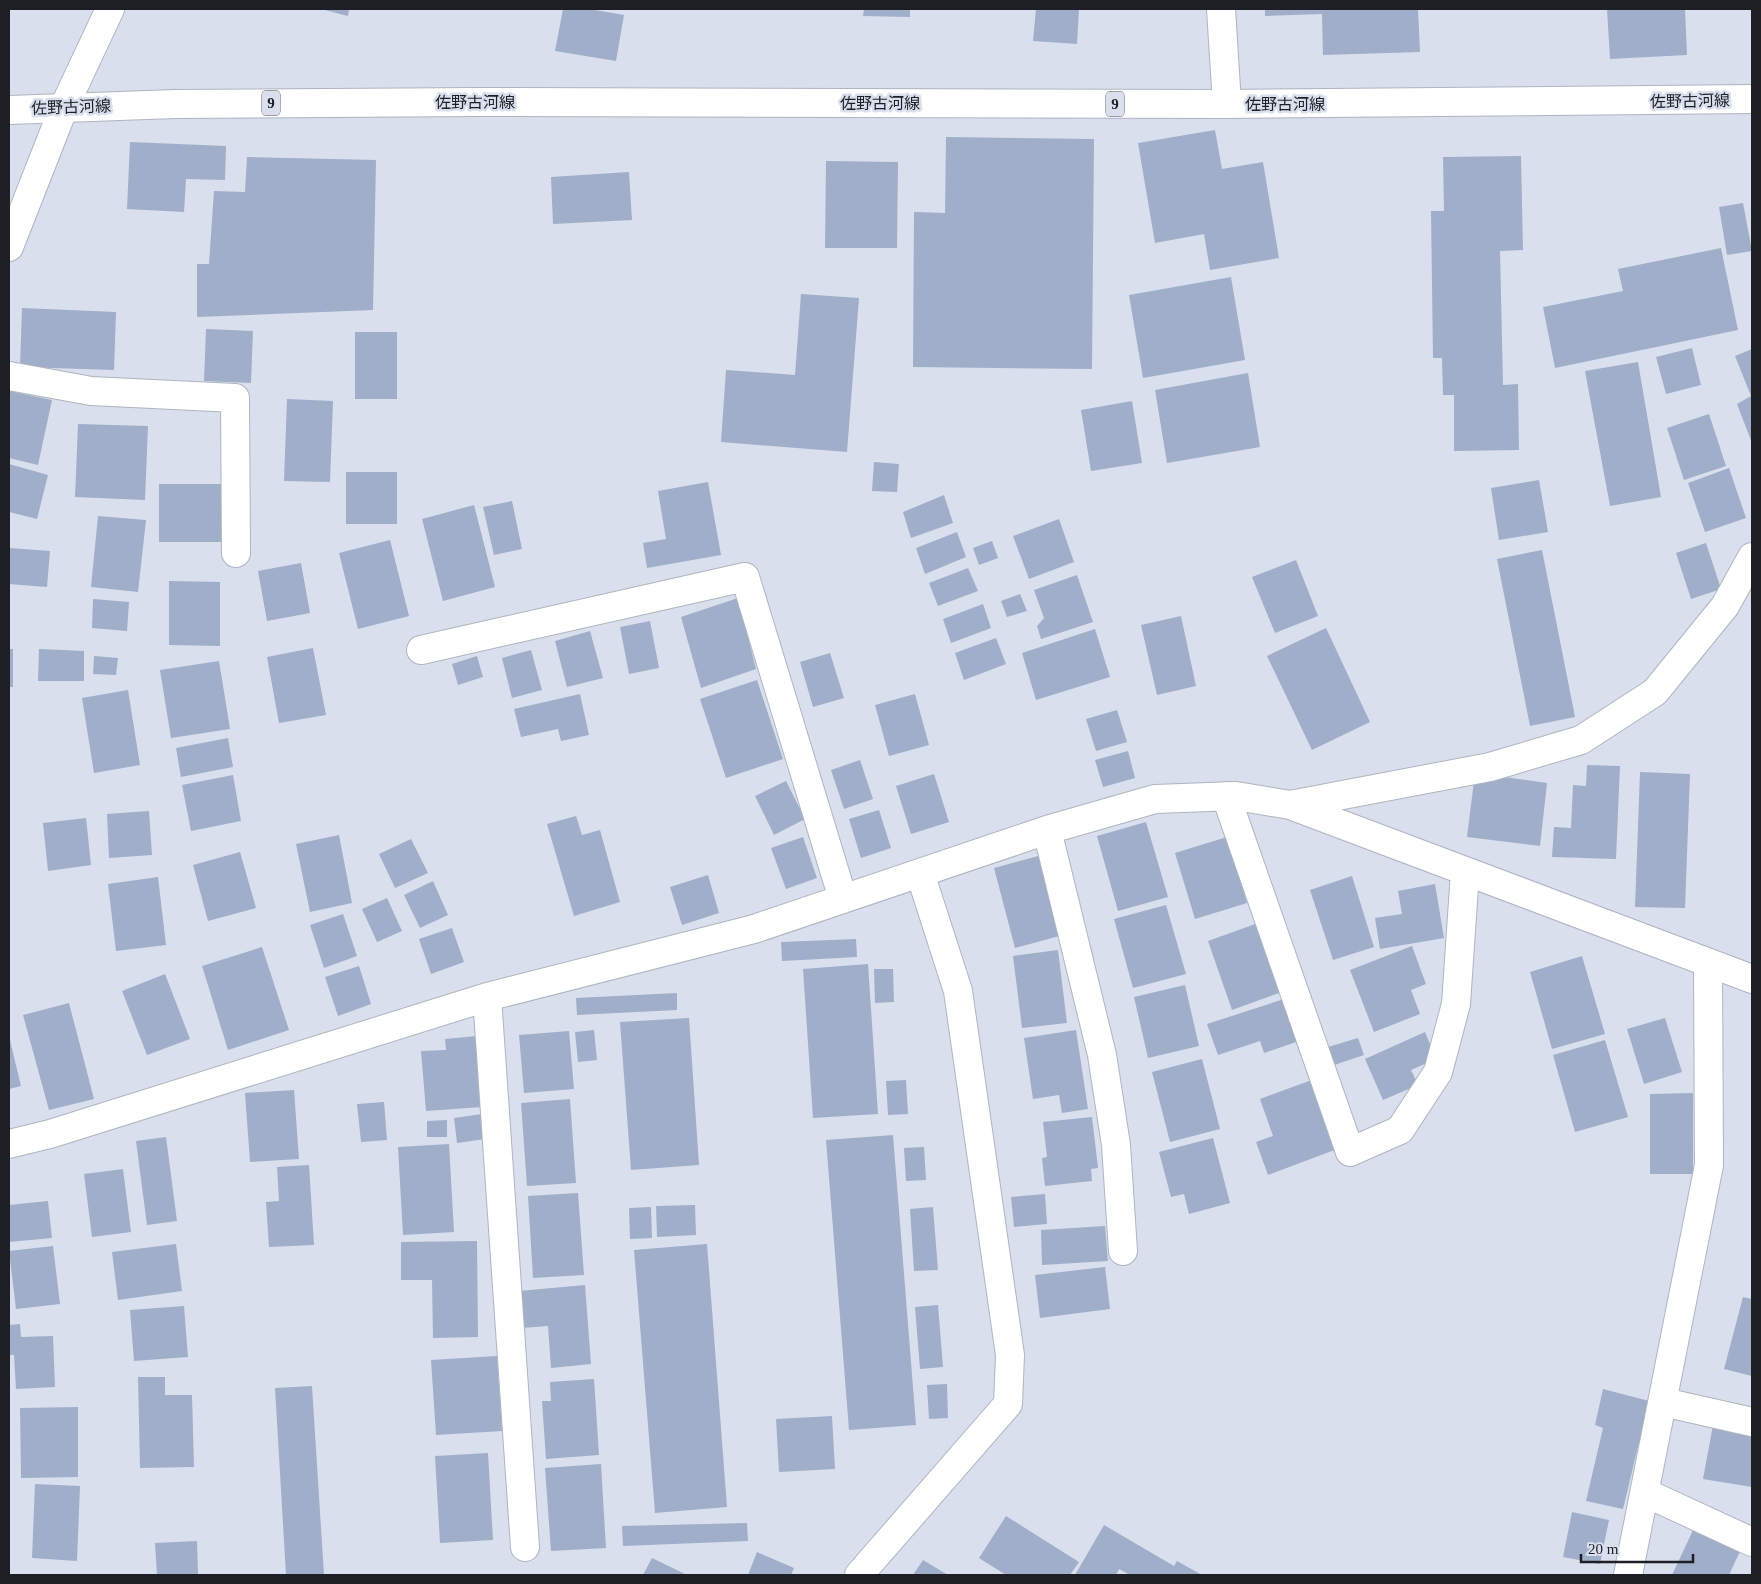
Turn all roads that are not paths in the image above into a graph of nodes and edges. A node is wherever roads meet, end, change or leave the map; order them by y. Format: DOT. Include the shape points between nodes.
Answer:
graph roads {
  1 [pos="110,9"];
  2 [pos="1221,9"];
  3 [pos="1752,99"];
  4 [pos="1227,104"];
  5 [pos="64,107"];
  6 [pos="9,110"];
  7 [pos="9,248"];
  8 [pos="9,376"];
  9 [pos="236,553"];
  10 [pos="1752,557"];
  11 [pos="420,650"];
  12 [pos="1226,796"];
  13 [pos="1290,805"];
  14 [pos="1047,830"];
  15 [pos="1465,872"];
  16 [pos="920,873"];
  17 [pos="843,899"];
  18 [pos="1708,963"];
  19 [pos="1752,979"];
  20 [pos="487,997"];
  21 [pos="9,1144"];
  22 [pos="1122,1251"];
  23 [pos="1663,1402"];
  24 [pos="1752,1422"];
  25 [pos="1646,1493"];
  26 [pos="1752,1542"];
  27 [pos="525,1547"];
  28 [pos="859,1575"];
  29 [pos="1628,1575"];
  1 -- 5 [label="street"];
  2 -- 4 [label="street"];
  3 -- 4 [label="street, 佐野古河線 / 9"];
  4 -- 5 [label="street, 佐野古河線 / 9" via="477,102"];
  5 -- 6 [label="street, 佐野古河線 / 9"];
  5 -- 7 [label="street"];
  8 -- 9 [label="street" via="91,391 235,398"];
  10 -- 13 [label="street" via="1725,606 1655,692 1581,740 1490,767"];
  11 -- 17 [label="street" via="745,577"];
  12 -- 13 [label="street"];
  12 -- 14 [label="street" via="1155,799"];
  12 -- 15 [label="street" via="1350,1152 1400,1130 1438,1072 1456,1004"];
  13 -- 15 [label="street"];
  14 -- 16 [label="street"];
  14 -- 22 [label="street" via="1102,1055 1116,1145"];
  15 -- 18 [label="street"];
  16 -- 17 [label="street"];
  16 -- 28 [label="street" via="958,991 1010,1355 1008,1404"];
  17 -- 20 [label="street" via="754,929"];
  18 -- 19 [label="street"];
  18 -- 23 [label="street" via="1709,1165"];
  20 -- 21 [label="street"];
  20 -- 27 [label="street"];
  23 -- 24 [label="street"];
  23 -- 25 [label="street"];
  25 -- 26 [label="street"];
  25 -- 29 [label="street"];
}
